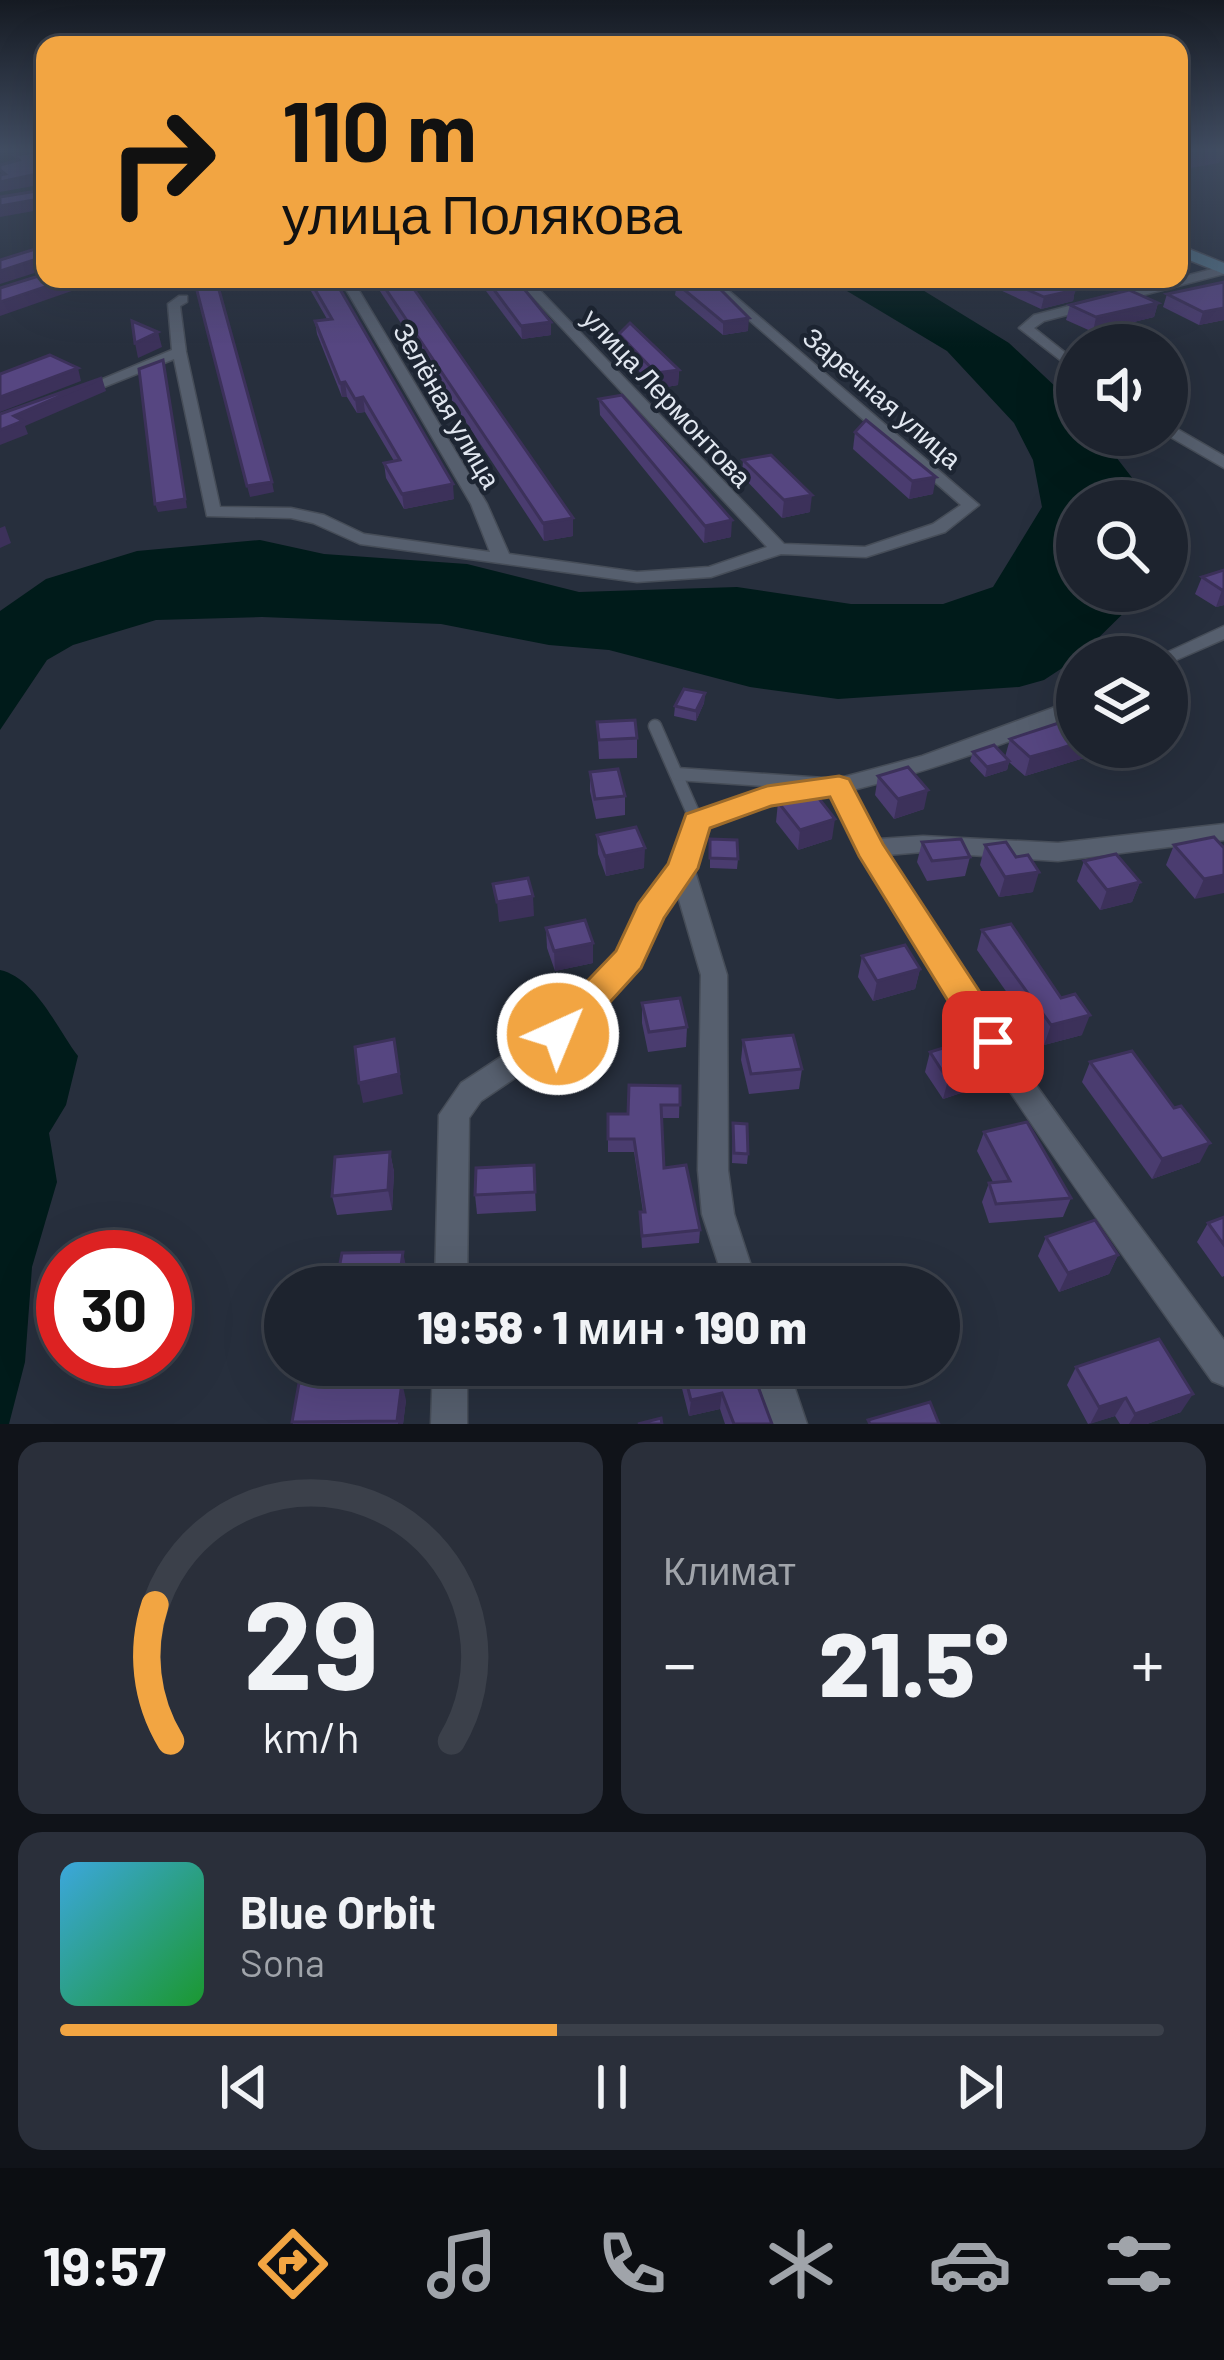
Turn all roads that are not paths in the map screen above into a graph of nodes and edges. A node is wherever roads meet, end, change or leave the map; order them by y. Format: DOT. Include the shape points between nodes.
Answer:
graph roads {
  1 [pos="1188,254"];
  2 [pos="1224,269"];
  3 [pos="1188,279"];
  4 [pos="351,288"];
  5 [pos="531,288"];
  6 [pos="718,288"];
  7 [pos="1152,288"];
  8 [pos="1070,292"];
  9 [pos="183,299"];
  10 [pos="1099,302"];
  11 [pos="179,352"];
  12 [pos="1056,352"];
  13 [pos="60,399"];
  14 [pos="1188,441"];
  15 [pos="1224,463"];
  16 [pos="779,549"];
  17 [pos="502,558"];
  18 [pos="1224,632"];
  19 [pos="1188,648"];
  20 [pos="1056,715"];
  21 [pos="655,726"];
  22 [pos="676,774"];
  23 [pos="839,786"];
  24 [pos="697,822"];
  25 [pos="1224,832"];
  26 [pos="870,848"];
  27 [pos="682,868"];
  28 [pos="452,1266"];
  29 [pos="735,1266"];
  30 [pos="1224,1369"];
  31 [pos="450,1386"];
  32 [pos="777,1386"];
  33 [pos="449,1424"];
  34 [pos="789,1424"];
  1 -- 2 [label="street"];
  2 -- 3 [label="street"];
  4 -- 17 [label="street, Зелёная улица" via="479,504"];
  5 -- 16 [label="street, улица Лермонтова"];
  6 -- 16 [label="street, Заречная улица" via="971,505 939,528 866,552"];
  7 -- 10 [label="street"];
  8 -- 10 [label="street"];
  9 -- 11 [label="street" via="174,304"];
  10 -- 12 [label="street" via="1026,328"];
  11 -- 13 [label="street"];
  11 -- 17 [label="street" via="213,512 291,513 360,539"];
  14 -- 15 [label="street"];
  16 -- 17 [label="street" via="711,572 637,577"];
  18 -- 19 [label="street"];
  20 -- 23 [label="street"];
  21 -- 22 [label="lane"];
  22 -- 23 [label="lane"];
  22 -- 24 [label="lane"];
  23 -- 24 [label="street" via="767,796"];
  23 -- 26 [label="street"];
  24 -- 27 [label="street"];
  25 -- 26 [label="street" via="1058,852"];
  26 -- 30 [label="street" via="968,1006"];
  27 -- 28 [label="street" via="629,959 558,1034 471,1092 454,1115"];
  27 -- 29 [label="street" via="714,975 713,1170"];
  31 -- 33 [label="street"];
  32 -- 34 [label="street"];
}
